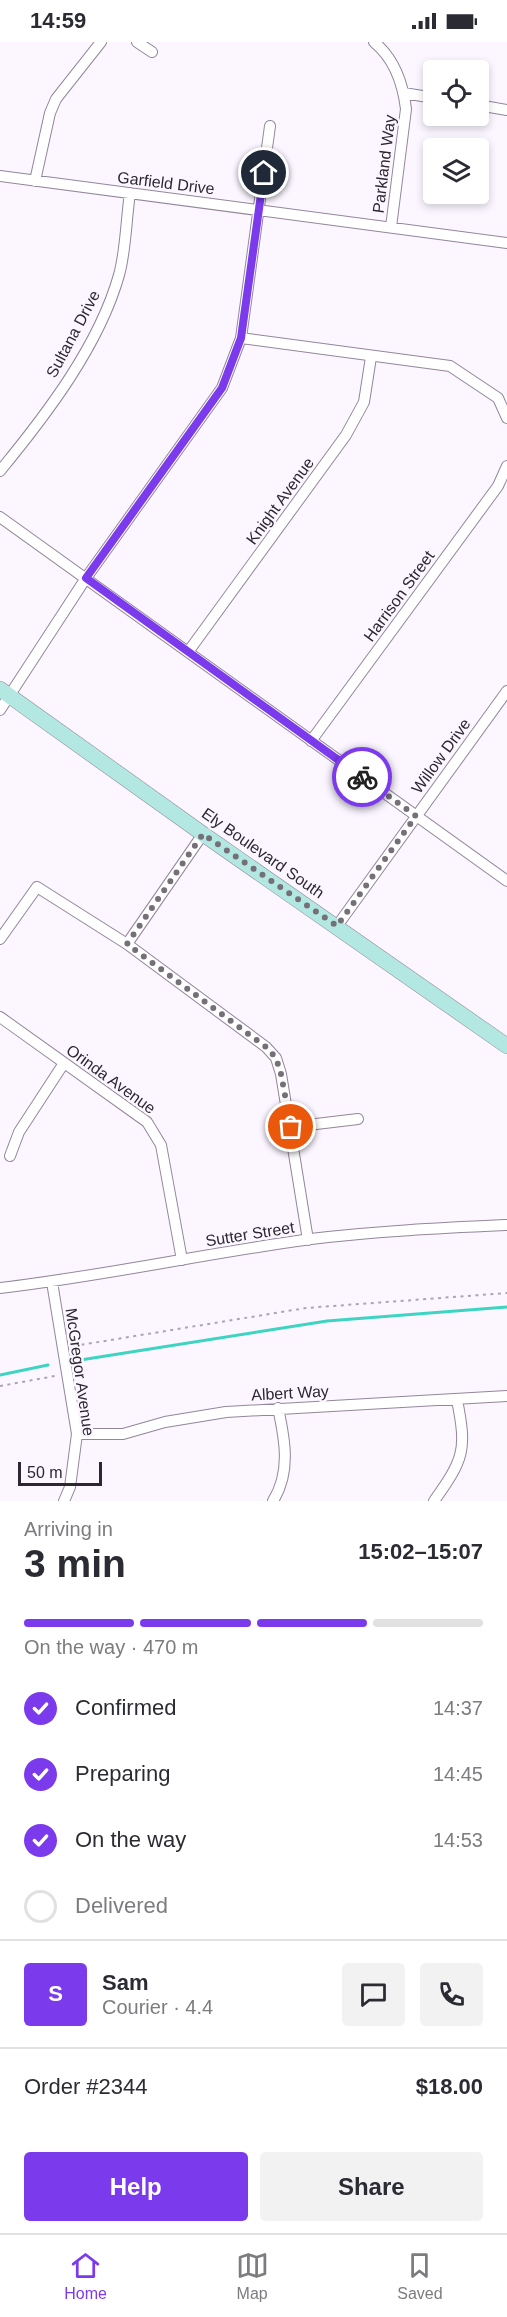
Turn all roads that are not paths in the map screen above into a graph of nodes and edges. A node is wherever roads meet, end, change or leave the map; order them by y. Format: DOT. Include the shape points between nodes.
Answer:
graph roads {
  1 [pos="101,42"];
  2 [pos="137,42"];
  3 [pos="374,42"];
  4 [pos="152,52"];
  5 [pos="404,93"];
  6 [pos="423,96"];
  7 [pos="489,107"];
  8 [pos="507,110"];
  9 [pos="270,126"];
  10 [pos="0,176"];
  11 [pos="35,181"];
  12 [pos="130,193"];
  13 [pos="259,209"];
  14 [pos="392,227"];
  15 [pos="507,243"];
  16 [pos="241,338"];
  17 [pos="371,357"];
  18 [pos="507,418"];
  19 [pos="507,466"];
  20 [pos="0,471"];
  21 [pos="0,517"];
  22 [pos="86,578"];
  23 [pos="189,652"];
  24 [pos="507,691"];
  25 [pos="4,692"];
  26 [pos="0,710"];
  27 [pos="311,741"];
  28 [pos="416,816"];
  29 [pos="203,834"];
  30 [pos="507,881"];
  31 [pos="337,926"];
  32 [pos="0,939"];
  33 [pos="127,944"];
  34 [pos="0,1017"];
  35 [pos="507,1046"];
  36 [pos="64,1063"];
  37 [pos="358,1119"];
  38 [pos="291,1127"];
  39 [pos="10,1156"];
  40 [pos="507,1225"];
  41 [pos="308,1240"];
  42 [pos="182,1260"];
  43 [pos="52,1282"];
  44 [pos="0,1288"];
  45 [pos="507,1396"];
  46 [pos="457,1400"];
  47 [pos="278,1408"];
  48 [pos="77,1434"];
  49 [pos="64,1501"];
  50 [pos="273,1501"];
  51 [pos="434,1501"];
  1 -- 11 [label="street" via="56,99"];
  2 -- 4 [label="street"];
  3 -- 5 [label="street, Parkland Way" via="390,59"];
  5 -- 6 [label="street"];
  5 -- 14 [label="street, Parkland Way" via="405,129"];
  7 -- 8 [label="street"];
  9 -- 13 [label="street"];
  10 -- 11 [label="street, Garfield Drive"];
  11 -- 12 [label="street, Garfield Drive"];
  12 -- 13 [label="street, Garfield Drive"];
  12 -- 20 [label="street, Sultana Drive" via="119,274 104,316 73,373"];
  13 -- 14 [label="street, Garfield Drive"];
  13 -- 16 [label="street"];
  14 -- 15 [label="street, Garfield Drive"];
  16 -- 17 [label="street"];
  16 -- 22 [label="street" via="222,388"];
  17 -- 18 [label="street" via="450,366 498,398"];
  17 -- 23 [label="street, Knight Avenue" via="364,402 346,435"];
  19 -- 27 [label="street, Harrison Street" via="498,486"];
  21 -- 22 [label="street"];
  22 -- 23 [label="street"];
  22 -- 25 [label="street"];
  23 -- 27 [label="street"];
  24 -- 28 [label="street, Willow Drive"];
  25 -- 26 [label="street"];
  25 -- 29 [label="main road, Ely Boulevard South"];
  27 -- 28 [label="street"];
  28 -- 30 [label="street"];
  28 -- 31 [label="street, Willow Drive"];
  29 -- 31 [label="main road, Ely Boulevard South"];
  29 -- 33 [label="street"];
  31 -- 35 [label="main road, Ely Boulevard South"];
  32 -- 33 [label="street" via="37,886"];
  33 -- 38 [label="street" via="276,1058"];
  34 -- 36 [label="street, Orinda Avenue"];
  36 -- 39 [label="street" via="20,1132"];
  36 -- 42 [label="street, Orinda Avenue" via="147,1122 162,1145"];
  37 -- 38 [label="street"];
  38 -- 41 [label="street"];
  40 -- 41 [label="street, Sutter Street" via="367,1232"];
  41 -- 42 [label="street, Sutter Street"];
  42 -- 43 [label="street, Sutter Street"];
  43 -- 44 [label="street, Sutter Street"];
  43 -- 48 [label="street, McGregor Avenue"];
  45 -- 46 [label="street, Albert Way"];
  46 -- 47 [label="street, Albert Way"];
  46 -- 51 [label="street" via="464,1432 461,1456"];
  47 -- 48 [label="street, Albert Way" via="165,1422 123,1434"];
  47 -- 50 [label="street" via="286,1457 281,1489"];
  48 -- 49 [label="street, McGregor Avenue" via="70,1487"];
}
